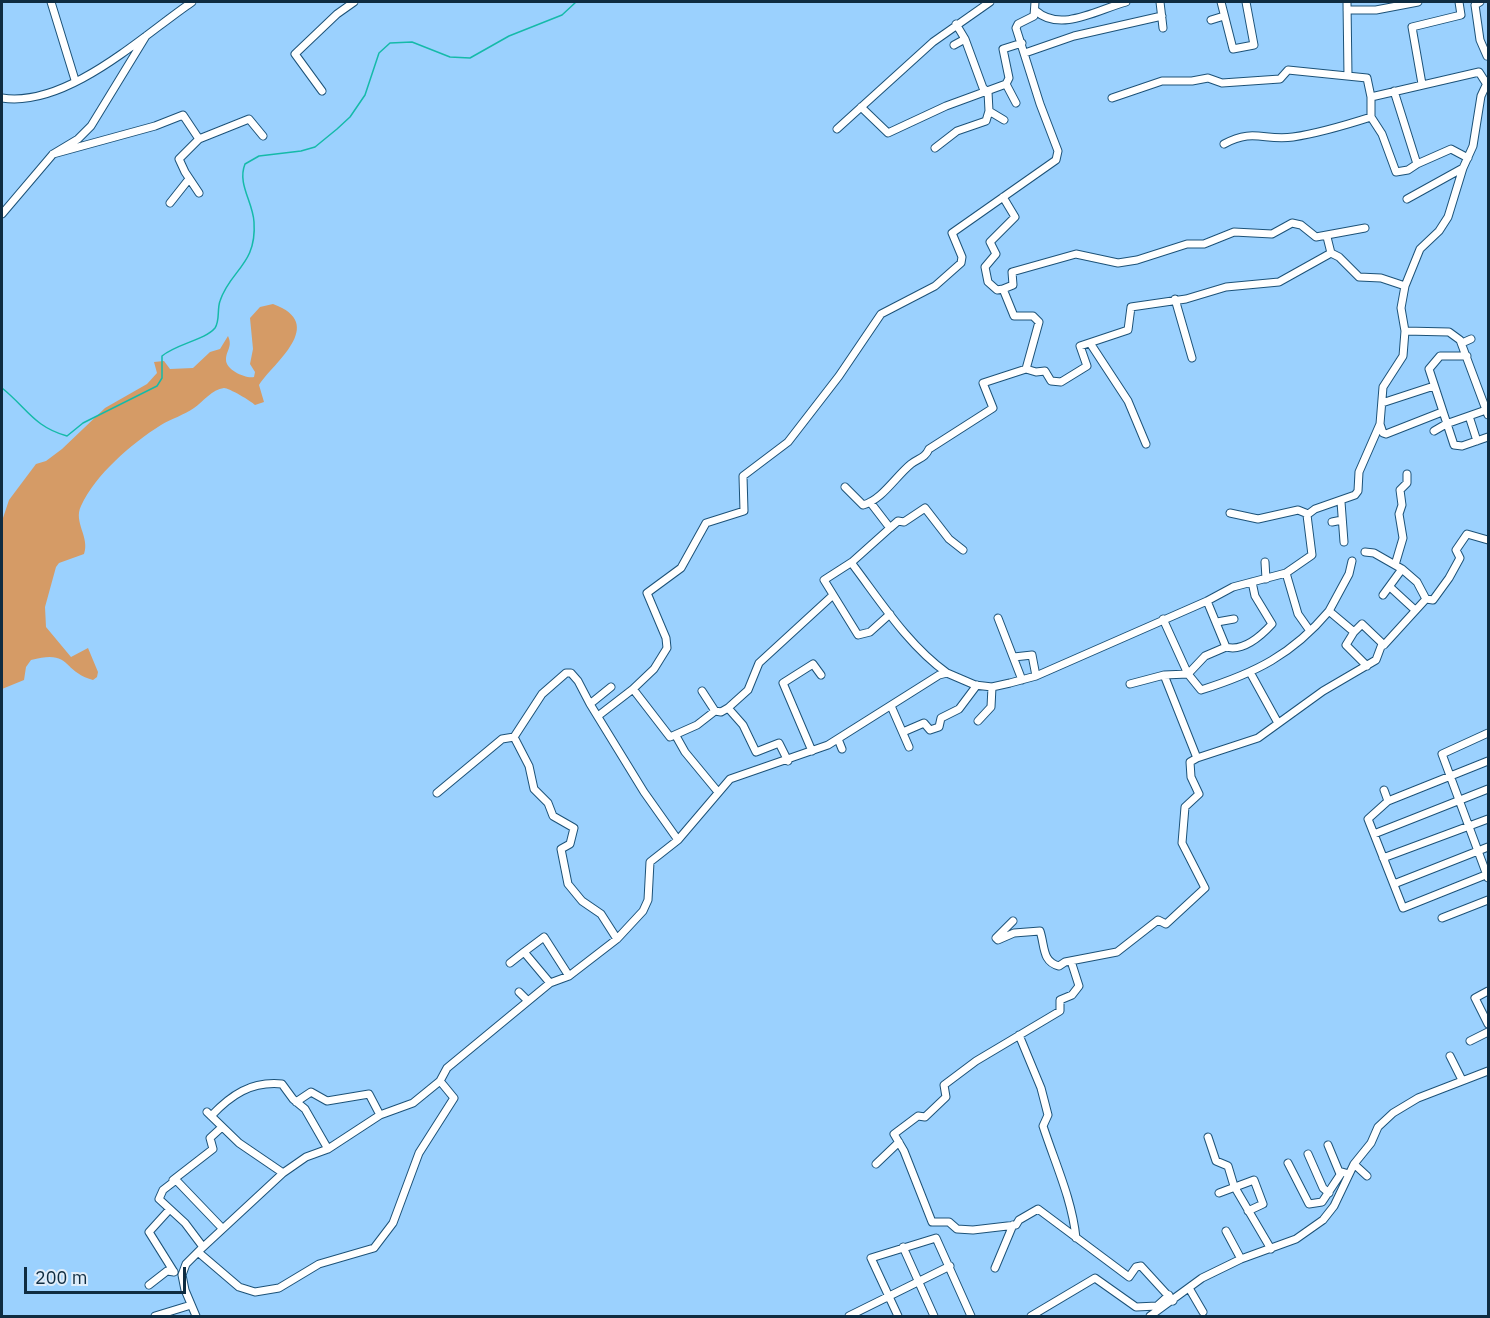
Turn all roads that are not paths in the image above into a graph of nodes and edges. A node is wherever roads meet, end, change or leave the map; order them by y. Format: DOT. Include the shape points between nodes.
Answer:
graph roads {
  1 [pos="51,2"];
  2 [pos="192,2"];
  3 [pos="354,2"];
  4 [pos="990,2"];
  5 [pos="1035,2"];
  6 [pos="1126,2"];
  7 [pos="1160,2"];
  8 [pos="1221,2"];
  9 [pos="1246,2"];
  10 [pos="1347,2"];
  11 [pos="1418,2"];
  12 [pos="1459,2"];
  13 [pos="1480,2"];
  14 [pos="1347,10"];
  15 [pos="1036,11"];
  16 [pos="1162,16"];
  17 [pos="1224,16"];
  18 [pos="1211,20"];
  19 [pos="956,24"];
  20 [pos="1163,28"];
  21 [pos="147,36"];
  22 [pos="965,39"];
  23 [pos="1022,43"];
  24 [pos="954,45"];
  25 [pos="1025,54"];
  26 [pos="1487,56"];
  27 [pos="1348,76"];
  28 [pos="75,80"];
  29 [pos="1487,82"];
  30 [pos="1006,84"];
  31 [pos="1422,84"];
  32 [pos="322,91"];
  33 [pos="1394,91"];
  34 [pos="988,92"];
  35 [pos="1371,97"];
  36 [pos="2,98"];
  37 [pos="1112,98"];
  38 [pos="1016,103"];
  39 [pos="861,107"];
  40 [pos="989,111"];
  41 [pos="1371,117"];
  42 [pos="1004,120"];
  43 [pos="837,129"];
  44 [pos="263,136"];
  45 [pos="199,139"];
  46 [pos="1224,144"];
  47 [pos="935,148"];
  48 [pos="53,154"];
  49 [pos="1468,158"];
  50 [pos="1417,164"];
  51 [pos="1463,168"];
  52 [pos="189,179"];
  53 [pos="199,193"];
  54 [pos="1003,197"];
  55 [pos="1407,199"];
  56 [pos="170,203"];
  57 [pos="2,214"];
  58 [pos="1365,228"];
  59 [pos="1327,237"];
  60 [pos="1331,253"];
  61 [pos="1405,286"];
  62 [pos="1003,289"];
  63 [pos="1175,299"];
  64 [pos="1405,331"];
  65 [pos="1471,339"];
  66 [pos="1090,343"];
  67 [pos="1462,343"];
  68 [pos="1467,356"];
  69 [pos="1192,358"];
  70 [pos="1026,369"];
  71 [pos="1434,386"];
  72 [pos="1382,403"];
  73 [pos="1442,412"];
  74 [pos="1487,412"];
  75 [pos="1469,416"];
  76 [pos="1380,424"];
  77 [pos="1446,424"];
  78 [pos="1434,431"];
  79 [pos="1488,437"];
  80 [pos="1477,441"];
  81 [pos="1146,444"];
  82 [pos="1407,474"];
  83 [pos="846,487"];
  84 [pos="870,502"];
  85 [pos="1341,502"];
  86 [pos="1230,513"];
  87 [pos="1308,514"];
  88 [pos="1342,520"];
  89 [pos="1332,522"];
  90 [pos="890,528"];
  91 [pos="1488,540"];
  92 [pos="1344,542"];
  93 [pos="963,550"];
  94 [pos="1365,552"];
  95 [pos="1352,561"];
  96 [pos="852,562"];
  97 [pos="1265,562"];
  98 [pos="1399,567"];
  99 [pos="1286,573"];
  100 [pos="1266,579"];
  101 [pos="1252,582"];
  102 [pos="1390,587"];
  103 [pos="1383,595"];
  104 [pos="832,596"];
  105 [pos="1426,599"];
  106 [pos="1207,601"];
  107 [pos="1415,610"];
  108 [pos="1329,611"];
  109 [pos="890,614"];
  110 [pos="998,618"];
  111 [pos="1163,619"];
  112 [pos="1234,619"];
  113 [pos="1217,622"];
  114 [pos="1310,631"];
  115 [pos="1354,632"];
  116 [pos="1382,644"];
  117 [pos="1226,647"];
  118 [pos="1014,657"];
  119 [pos="1367,666"];
  120 [pos="947,673"];
  121 [pos="1188,674"];
  122 [pos="1251,674"];
  123 [pos="821,675"];
  124 [pos="1164,675"];
  125 [pos="1036,676"];
  126 [pos="1022,680"];
  127 [pos="1130,684"];
  128 [pos="977,685"];
  129 [pos="611,687"];
  130 [pos="992,687"];
  131 [pos="633,689"];
  132 [pos="702,691"];
  133 [pos="590,704"];
  134 [pos="891,706"];
  135 [pos="728,708"];
  136 [pos="716,711"];
  137 [pos="598,716"];
  138 [pos="978,721"];
  139 [pos="1278,723"];
  140 [pos="903,732"];
  141 [pos="1488,733"];
  142 [pos="514,736"];
  143 [pos="676,736"];
  144 [pos="838,739"];
  145 [pos="909,747"];
  146 [pos="842,749"];
  147 [pos="812,751"];
  148 [pos="1197,758"];
  149 [pos="788,761"];
  150 [pos="1488,761"];
  151 [pos="1449,777"];
  152 [pos="1488,789"];
  153 [pos="1384,790"];
  154 [pos="718,792"];
  155 [pos="437,793"];
  156 [pos="1458,800"];
  157 [pos="1388,801"];
  158 [pos="1488,819"];
  159 [pos="1469,827"];
  160 [pos="1374,834"];
  161 [pos="678,840"];
  162 [pos="1488,847"];
  163 [pos="1478,852"];
  164 [pos="1383,858"];
  165 [pos="1488,876"];
  166 [pos="1394,884"];
  167 [pos="1488,900"];
  168 [pos="1442,918"];
  169 [pos="1013,921"];
  170 [pos="618,939"];
  171 [pos="524,952"];
  172 [pos="1071,961"];
  173 [pos="510,963"];
  174 [pos="569,976"];
  175 [pos="550,983"];
  176 [pos="1488,991"];
  177 [pos="519,992"];
  178 [pos="528,1001"];
  179 [pos="1488,1024"];
  180 [pos="1488,1032"];
  181 [pos="1019,1035"];
  182 [pos="1470,1041"];
  183 [pos="1450,1056"];
  184 [pos="1488,1071"];
  185 [pos="1462,1080"];
  186 [pos="440,1081"];
  187 [pos="296,1102"];
  188 [pos="380,1115"];
  189 [pos="222,1127"];
  190 [pos="1208,1137"];
  191 [pos="899,1142"];
  192 [pos="1328,1145"];
  193 [pos="328,1149"];
  194 [pos="1308,1154"];
  195 [pos="1288,1163"];
  196 [pos="876,1164"];
  197 [pos="1354,1164"];
  198 [pos="283,1173"];
  199 [pos="1340,1174"];
  200 [pos="1349,1174"];
  201 [pos="1367,1176"];
  202 [pos="173,1180"];
  203 [pos="1234,1186"];
  204 [pos="1219,1193"];
  205 [pos="1329,1193"];
  206 [pos="169,1210"];
  207 [pos="1248,1211"];
  208 [pos="1013,1225"];
  209 [pos="222,1228"];
  210 [pos="1226,1231"];
  211 [pos="1076,1238"];
  212 [pos="903,1247"];
  213 [pos="200,1249"];
  214 [pos="1270,1249"];
  215 [pos="1240,1259"];
  216 [pos="950,1266"];
  217 [pos="995,1268"];
  218 [pos="174,1272"];
  219 [pos="182,1275"];
  220 [pos="919,1282"];
  221 [pos="149,1285"];
  222 [pos="1189,1288"];
  223 [pos="888,1297"];
  224 [pos="1171,1298"];
  225 [pos="191,1305"];
  226 [pos="1203,1312"];
  227 [pos="155,1317"];
  228 [pos="196,1317"];
  229 [pos="849,1317"];
  230 [pos="898,1317"];
  231 [pos="934,1317"];
  232 [pos="971,1317"];
  233 [pos="1031,1317"];
  234 [pos="1150,1317"];
  1 -- 28 [label="street"];
  2 -- 21 [label="street"];
  3 -- 32 [label="street" via="295,54"];
  4 -- 19 [label="street"];
  5 -- 15 [label="street"];
  6 -- 15 [label="street" via="1065,21"];
  7 -- 16 [label="street"];
  8 -- 17 [label="street"];
  9 -- 17 [label="street" via="1254,45 1233,49"];
  10 -- 14 [label="street"];
  11 -- 14 [label="street" via="1376,10"];
  12 -- 31 [label="street" via="1461,15 1412,27"];
  13 -- 26 [label="street" via="1475,5 1480,40"];
  14 -- 27 [label="street"];
  15 -- 23 [label="street" via="1031,19 1017,25"];
  16 -- 20 [label="street"];
  16 -- 25 [label="street" via="1078,35"];
  17 -- 18 [label="street"];
  19 -- 22 [label="street"];
  19 -- 39 [label="street"];
  21 -- 28 [label="street" via="99,69"];
  21 -- 48 [label="street" via="91,126"];
  22 -- 24 [label="street"];
  22 -- 34 [label="street"];
  23 -- 25 [label="street"];
  23 -- 30 [label="street" via="1003,50 1010,78"];
  25 -- 54 [label="street" via="1058,155"];
  27 -- 35 [label="street" via="1368,79"];
  27 -- 37 [label="street" via="1288,70 1280,79 1222,83 1208,78 1162,81"];
  28 -- 36 [label="street" via="33,97"];
  29 -- 31 [label="street" via="1479,72"];
  29 -- 49 [label="street"];
  30 -- 34 [label="street"];
  30 -- 38 [label="street"];
  31 -- 33 [label="street"];
  33 -- 35 [label="street"];
  33 -- 50 [label="street"];
  34 -- 39 [label="street" via="946,106 891,133"];
  34 -- 40 [label="street"];
  35 -- 41 [label="street"];
  39 -- 43 [label="street"];
  40 -- 42 [label="street"];
  40 -- 47 [label="street" via="983,123 957,131"];
  41 -- 46 [label="street" via="1306,135 1241,135"];
  41 -- 50 [label="street" via="1396,172"];
  44 -- 45 [label="street" via="249,119"];
  45 -- 48 [label="street" via="182,115"];
  45 -- 52 [label="street" via="179,157"];
  48 -- 57 [label="street"];
  49 -- 50 [label="street" via="1450,149"];
  49 -- 51 [label="street"];
  51 -- 55 [label="street"];
  51 -- 61 [label="street" via="1448,217 1420,249"];
  52 -- 53 [label="street"];
  52 -- 56 [label="street"];
  54 -- 62 [label="street" via="1015,217 990,242 996,254 985,267 990,285"];
  54 -- 131 [label="street" via="952,233 961,263 935,286 881,314 788,442 743,476 744,511 706,523 681,568 647,593 666,638 666,648 654,669"];
  58 -- 59 [label="street"];
  59 -- 60 [label="street"];
  59 -- 62 [label="street" via="1314,236 1292,223 1272,234 1234,232 1204,244 1187,244 1128,261 1076,254 1012,272 1013,285"];
  60 -- 61 [label="street" via="1359,277 1381,278"];
  60 -- 63 [label="street" via="1279,282 1226,287"];
  61 -- 64 [label="street" via="1401,308"];
  62 -- 70 [label="street" via="1012,315 1029,315 1039,322"];
  63 -- 66 [label="street" via="1131,307 1128,330"];
  63 -- 69 [label="street"];
  64 -- 67 [label="street" via="1449,332"];
  64 -- 72 [label="street" via="1403,356 1385,382"];
  65 -- 67 [label="street"];
  66 -- 70 [label="street" via="1079,348 1087,366 1060,382 1052,381 1045,371"];
  66 -- 81 [label="street" via="1126,398"];
  67 -- 68 [label="street"];
  68 -- 71 [label="street" via="1442,356 1430,365"];
  68 -- 74 [label="street"];
  70 -- 84 [label="street" via="982,383 993,408 929,449 926,457 902,471"];
  71 -- 72 [label="street"];
  71 -- 73 [label="street"];
  72 -- 76 [label="street"];
  73 -- 76 [label="street" via="1386,434"];
  73 -- 77 [label="street"];
  74 -- 75 [label="street"];
  75 -- 77 [label="street"];
  75 -- 80 [label="street"];
  76 -- 85 [label="street" via="1359,472 1358,491"];
  77 -- 78 [label="street"];
  77 -- 80 [label="street" via="1455,446"];
  79 -- 80 [label="street"];
  82 -- 98 [label="street" via="1407,483 1400,490 1403,538"];
  83 -- 84 [label="street" via="863,505"];
  84 -- 90 [label="street"];
  85 -- 87 [label="street"];
  85 -- 88 [label="street"];
  86 -- 87 [label="street" via="1258,519 1298,510"];
  87 -- 99 [label="street" via="1313,553"];
  88 -- 89 [label="street"];
  88 -- 92 [label="street"];
  90 -- 93 [label="street" via="925,508 948,538"];
  90 -- 96 [label="street"];
  91 -- 105 [label="street" via="1467,534 1456,549 1460,558 1452,575 1433,600"];
  94 -- 98 [label="street"];
  95 -- 108 [label="street"];
  96 -- 104 [label="street" via="824,579"];
  96 -- 109 [label="street"];
  97 -- 100 [label="street"];
  98 -- 102 [label="street"];
  98 -- 105 [label="street" via="1417,582"];
  99 -- 100 [label="street"];
  99 -- 114 [label="street" via="1298,614"];
  100 -- 101 [label="street"];
  101 -- 106 [label="street"];
  101 -- 117 [label="street" via="1255,596 1272,624 1250,643"];
  102 -- 103 [label="street"];
  102 -- 107 [label="street"];
  104 -- 109 [label="street" via="859,636 870,632"];
  104 -- 135 [label="street" via="759,663 748,690"];
  105 -- 107 [label="street"];
  106 -- 111 [label="street"];
  106 -- 113 [label="street"];
  107 -- 116 [label="street"];
  108 -- 114 [label="street"];
  108 -- 115 [label="street"];
  109 -- 120 [label="street"];
  110 -- 118 [label="street"];
  111 -- 121 [label="street"];
  111 -- 125 [label="street"];
  112 -- 113 [label="street"];
  113 -- 117 [label="street"];
  114 -- 122 [label="street" via="1277,660"];
  115 -- 116 [label="street" via="1362,624"];
  115 -- 119 [label="street" via="1346,645"];
  116 -- 119 [label="street" via="1378,658"];
  117 -- 121 [label="street" via="1205,657"];
  118 -- 125 [label="street" via="1032,655"];
  118 -- 126 [label="street"];
  119 -- 139 [label="street"];
  120 -- 128 [label="street"];
  120 -- 134 [label="street"];
  121 -- 122 [label="street" via="1201,690"];
  121 -- 124 [label="street"];
  122 -- 139 [label="street"];
  123 -- 147 [label="street" via="813,664 783,684"];
  124 -- 127 [label="street"];
  124 -- 148 [label="street"];
  125 -- 126 [label="street"];
  126 -- 130 [label="street"];
  128 -- 130 [label="street"];
  128 -- 140 [label="street" via="959,709 941,718 939,727 930,730 924,723"];
  129 -- 133 [label="street"];
  130 -- 138 [label="street" via="991,707"];
  131 -- 137 [label="street"];
  131 -- 143 [label="street" via="667,736"];
  132 -- 136 [label="street"];
  133 -- 137 [label="street"];
  133 -- 142 [label="street" via="579,681 568,672 542,694"];
  134 -- 140 [label="street"];
  134 -- 144 [label="street"];
  135 -- 136 [label="street"];
  135 -- 149 [label="street" via="744,725 756,752 779,743"];
  136 -- 143 [label="street"];
  137 -- 161 [label="street"];
  139 -- 148 [label="street" via="1256,738"];
  140 -- 145 [label="street"];
  141 -- 151 [label="street" via="1443,753"];
  142 -- 155 [label="street" via="502,739"];
  142 -- 170 [label="street" via="529,766 534,789 548,803 553,816 574,828 570,844 561,850 568,884 582,901 601,914"];
  143 -- 154 [label="street"];
  144 -- 146 [label="street"];
  144 -- 147 [label="street"];
  147 -- 149 [label="street"];
  148 -- 172 [label="street" via="1190,762 1198,794 1185,807 1182,843 1205,888 1166,924 1158,920 1119,951"];
  149 -- 154 [label="street" via="737,774"];
  150 -- 151 [label="street"];
  151 -- 156 [label="street"];
  151 -- 157 [label="street"];
  152 -- 156 [label="street"];
  153 -- 157 [label="street"];
  154 -- 161 [label="street"];
  156 -- 159 [label="street"];
  156 -- 160 [label="street"];
  157 -- 160 [label="street" via="1368,819"];
  158 -- 159 [label="street"];
  159 -- 163 [label="street"];
  159 -- 164 [label="street"];
  160 -- 164 [label="street"];
  161 -- 170 [label="street" via="650,862 648,900"];
  162 -- 163 [label="street"];
  163 -- 165 [label="street"];
  163 -- 166 [label="street"];
  164 -- 166 [label="street"];
  165 -- 166 [label="street" via="1403,908"];
  167 -- 168 [label="street"];
  169 -- 172 [label="street" via="998,940 1014,933 1040,931 1049,963 1059,966"];
  170 -- 174 [label="street"];
  171 -- 173 [label="street"];
  171 -- 174 [label="street" via="544,937"];
  171 -- 175 [label="street"];
  172 -- 181 [label="street" via="1078,988 1060,1000 1060,1011"];
  174 -- 175 [label="street"];
  175 -- 178 [label="street"];
  176 -- 179 [label="street" via="1475,998"];
  177 -- 178 [label="street"];
  178 -- 186 [label="street" via="447,1068"];
  180 -- 182 [label="street"];
  181 -- 191 [label="street" via="944,1085 946,1097 924,1118 918,1116 897,1131 894,1134"];
  181 -- 211 [label="street" via="1041,1088 1048,1115 1043,1126 1073,1210"];
  183 -- 185 [label="street"];
  184 -- 185 [label="street"];
  185 -- 197 [label="street" via="1393,1113 1378,1127"];
  186 -- 188 [label="street" via="413,1103"];
  186 -- 213 [label="street" via="454,1098 419,1153 393,1223 378,1245 316,1266 279,1288 255,1292 239,1287"];
  187 -- 188 [label="street" via="311,1092 330,1101 369,1094"];
  187 -- 189 [label="street" via="282,1084 252,1086 209,1114"];
  187 -- 193 [label="street" via="305,1109"];
  188 -- 193 [label="street"];
  189 -- 198 [label="street"];
  189 -- 202 [label="street" via="210,1138 213,1149"];
  190 -- 203 [label="street" via="1216,1161 1228,1166"];
  191 -- 196 [label="street"];
  191 -- 208 [label="street" via="932,1222 950,1222 957,1228 973,1230"];
  192 -- 199 [label="street"];
  193 -- 198 [label="street" via="306,1157"];
  194 -- 205 [label="street"];
  195 -- 205 [label="street" via="1308,1204 1322,1202"];
  197 -- 200 [label="street"];
  197 -- 201 [label="street"];
  198 -- 209 [label="street"];
  199 -- 200 [label="street"];
  199 -- 205 [label="street"];
  200 -- 214 [label="street" via="1323,1220 1296,1239"];
  202 -- 206 [label="street" via="159,1198"];
  202 -- 209 [label="street"];
  203 -- 204 [label="street"];
  203 -- 207 [label="street"];
  203 -- 207 [label="street" via="1254,1180 1263,1204"];
  206 -- 213 [label="street" via="186,1224"];
  206 -- 218 [label="street" via="149,1232"];
  207 -- 214 [label="street"];
  208 -- 211 [label="street" via="1038,1209"];
  208 -- 217 [label="street"];
  209 -- 213 [label="street"];
  210 -- 215 [label="street"];
  211 -- 224 [label="street" via="1129,1277 1141,1266"];
  212 -- 216 [label="street" via="936,1238"];
  212 -- 220 [label="street"];
  212 -- 223 [label="street" via="871,1258"];
  213 -- 219 [label="street"];
  214 -- 215 [label="street"];
  215 -- 222 [label="street" via="1215,1268"];
  216 -- 220 [label="street"];
  216 -- 232 [label="street"];
  218 -- 219 [label="street"];
  218 -- 221 [label="street" via="167,1271"];
  219 -- 225 [label="street"];
  220 -- 223 [label="street"];
  220 -- 231 [label="street"];
  222 -- 224 [label="street"];
  222 -- 226 [label="street"];
  223 -- 229 [label="street"];
  223 -- 230 [label="street"];
  224 -- 233 [label="street" via="1157,1306 1136,1306 1095,1278"];
  224 -- 234 [label="street"];
  225 -- 227 [label="street"];
  225 -- 228 [label="street"];
}
